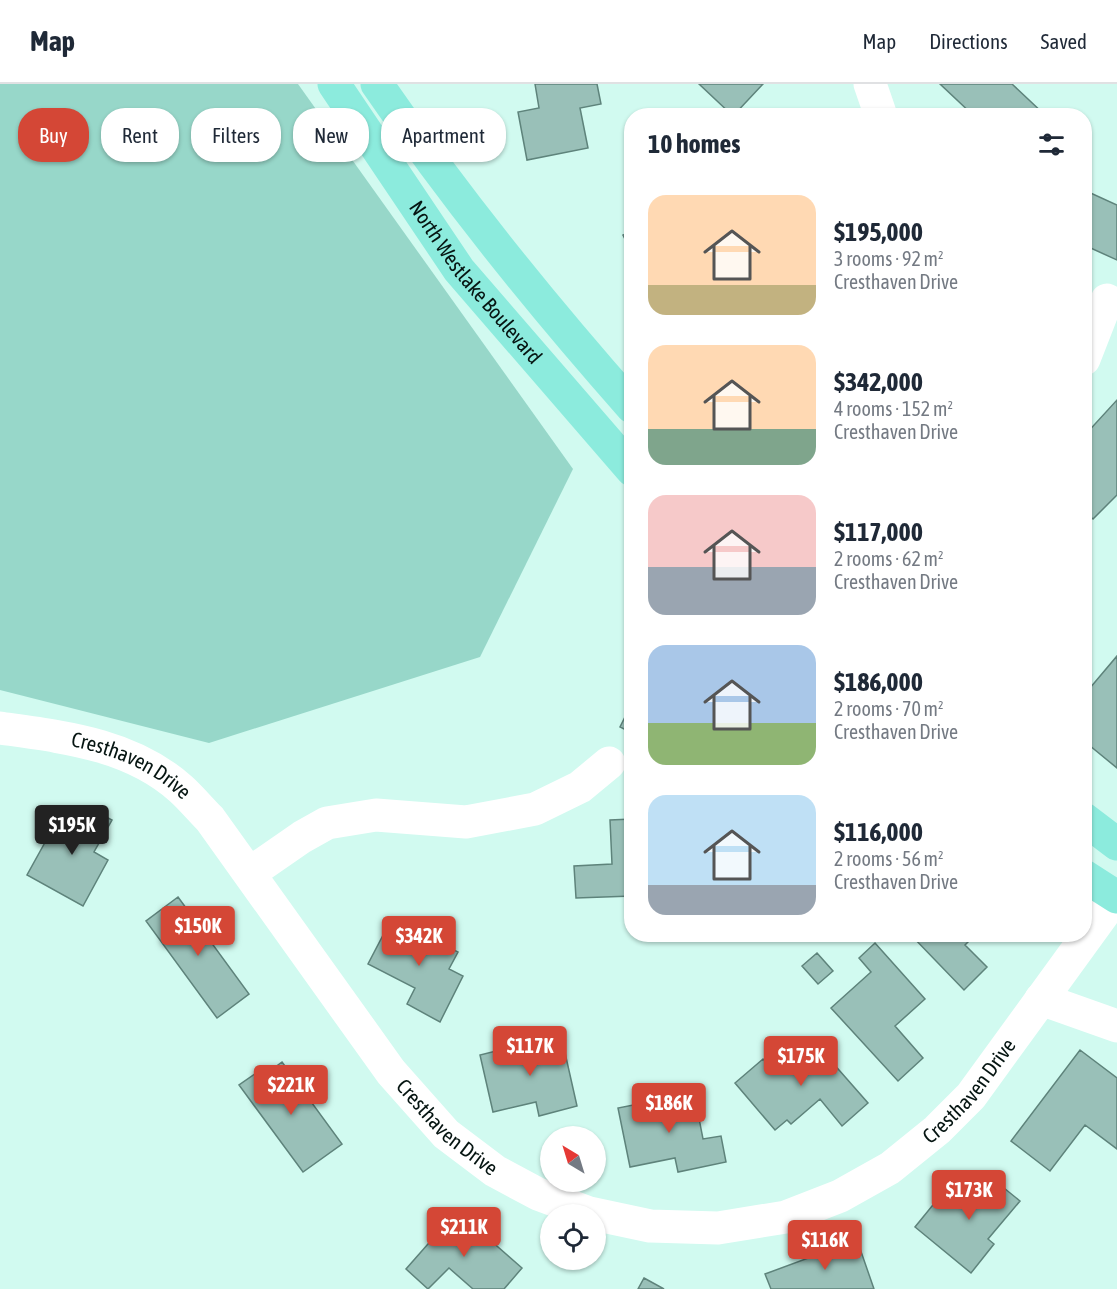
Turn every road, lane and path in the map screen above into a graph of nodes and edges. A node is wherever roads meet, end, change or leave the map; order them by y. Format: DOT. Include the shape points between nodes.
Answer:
graph roads {
  1 [pos="334,84"];
  2 [pos="377,84"];
  3 [pos="870,84"];
  4 [pos="878,108"];
  5 [pos="1103,300"];
  6 [pos="1092,334"];
  7 [pos="624,398"];
  8 [pos="624,461"];
  9 [pos="0,728"];
  10 [pos="609,763"];
  11 [pos="1092,825"];
  12 [pos="1117,844"];
  13 [pos="250,873"];
  14 [pos="1092,881"];
  15 [pos="1117,896"];
  16 [pos="1092,930"];
  17 [pos="1083,942"];
  18 [pos="1041,999"];
  19 [pos="1117,1026"];
  1 -- 8 [label="main road, North Westlake Boulevard" via="459,270"];
  2 -- 7 [label="main road, North Westlake Boulevard" via="489,238"];
  3 -- 4 [label="street"];
  5 -- 6 [label="street"];
  9 -- 13 [label="street, Cresthaven Drive" via="78,739 150,767 179,788 210,819"];
  10 -- 13 [label="street" via="580,787 535,809 466,822 376,815 327,823"];
  11 -- 12 [label="main road"];
  13 -- 18 [label="street, Cresthaven Drive" via="391,1072 446,1134 495,1171 538,1194 589,1213 650,1226 718,1228 786,1217 840,1196 890,1168 938,1130 970,1096"];
  14 -- 15 [label="main road"];
  15 -- 16 [label="street, Cresthaven Drive"];
  17 -- 18 [label="street, Cresthaven Drive"];
  18 -- 19 [label="street"];
}
